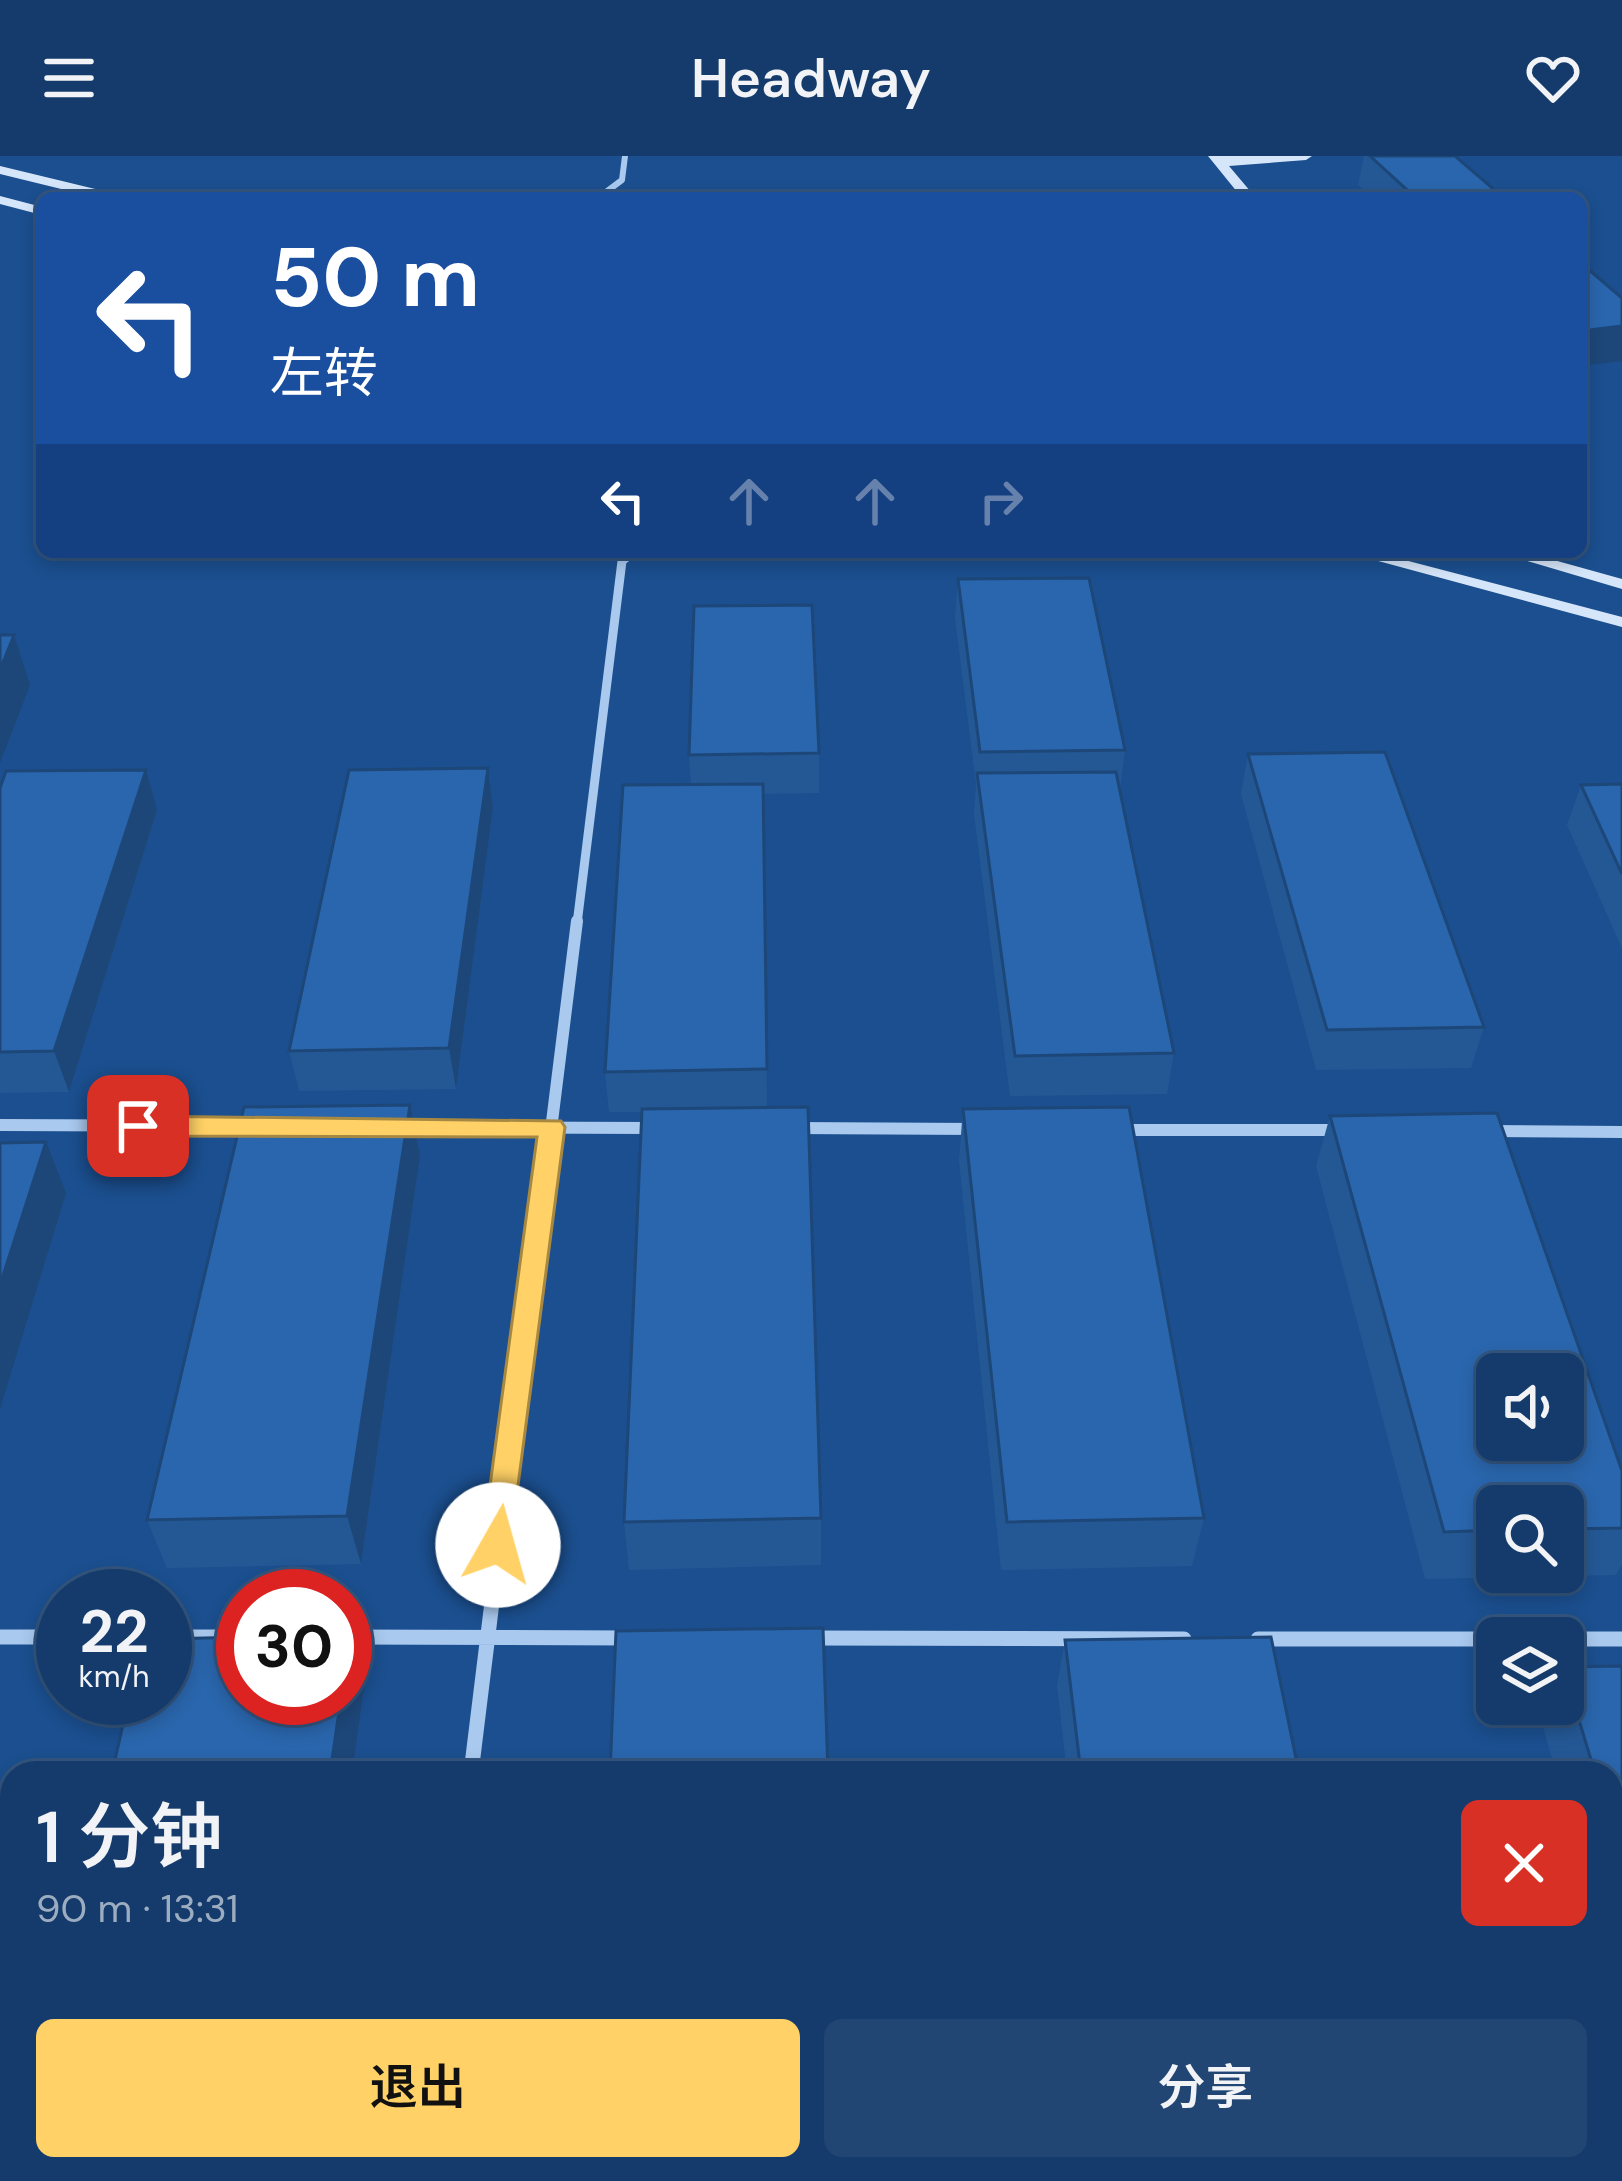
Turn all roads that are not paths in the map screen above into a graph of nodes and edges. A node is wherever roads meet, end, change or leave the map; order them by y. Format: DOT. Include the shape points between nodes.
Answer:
graph roads {
  1 [pos="625,156"];
  2 [pos="1306,156"];
  3 [pos="1215,159"];
  4 [pos="0,170"];
  5 [pos="90,192"];
  6 [pos="606,192"];
  7 [pos="1244,192"];
  8 [pos="0,200"];
  9 [pos="36,209"];
  10 [pos="626,558"];
  11 [pos="1377,558"];
  12 [pos="1529,558"];
  13 [pos="1580,558"];
  14 [pos="1596,575"];
  15 [pos="1622,584"];
  16 [pos="1622,599"];
  17 [pos="1622,622"];
  18 [pos="0,1125"];
  19 [pos="264,1126"];
  20 [pos="383,1127"];
  21 [pos="551,1127"];
  22 [pos="670,1128"];
  23 [pos="765,1128"];
  24 [pos="1004,1129"];
  25 [pos="1099,1130"];
  26 [pos="1360,1131"];
  27 [pos="1479,1131"];
  28 [pos="1622,1132"];
  29 [pos="0,1636"];
  30 [pos="36,1637"];
  31 [pos="372,1637"];
  32 [pos="486,1637"];
  33 [pos="650,1638"];
  34 [pos="792,1638"];
  35 [pos="1191,1639"];
  36 [pos="1238,1639"];
  37 [pos="1476,1639"];
  38 [pos="1584,1639"];
  39 [pos="1622,1640"];
  40 [pos="472,1761"];
  1 -- 6 [label="lane" via="622,180"];
  2 -- 3 [label="main road"];
  3 -- 7 [label="main road"];
  4 -- 5 [label="main road"];
  8 -- 9 [label="main road"];
  10 -- 21 [label="street"];
  11 -- 17 [label="main road"];
  12 -- 14 [label="main road"];
  13 -- 14 [label="main road"];
  14 -- 15 [label="main road"];
  14 -- 16 [label="main road"];
  18 -- 19 [label="street"];
  20 -- 21 [label="street"];
  21 -- 22 [label="street"];
  21 -- 32 [label="street"];
  23 -- 24 [label="street"];
  25 -- 26 [label="street"];
  27 -- 28 [label="street"];
  29 -- 30 [label="street"];
  31 -- 32 [label="street"];
  32 -- 33 [label="street"];
  32 -- 40 [label="street"];
  34 -- 35 [label="street"];
  36 -- 37 [label="street"];
  38 -- 39 [label="street"];
}
